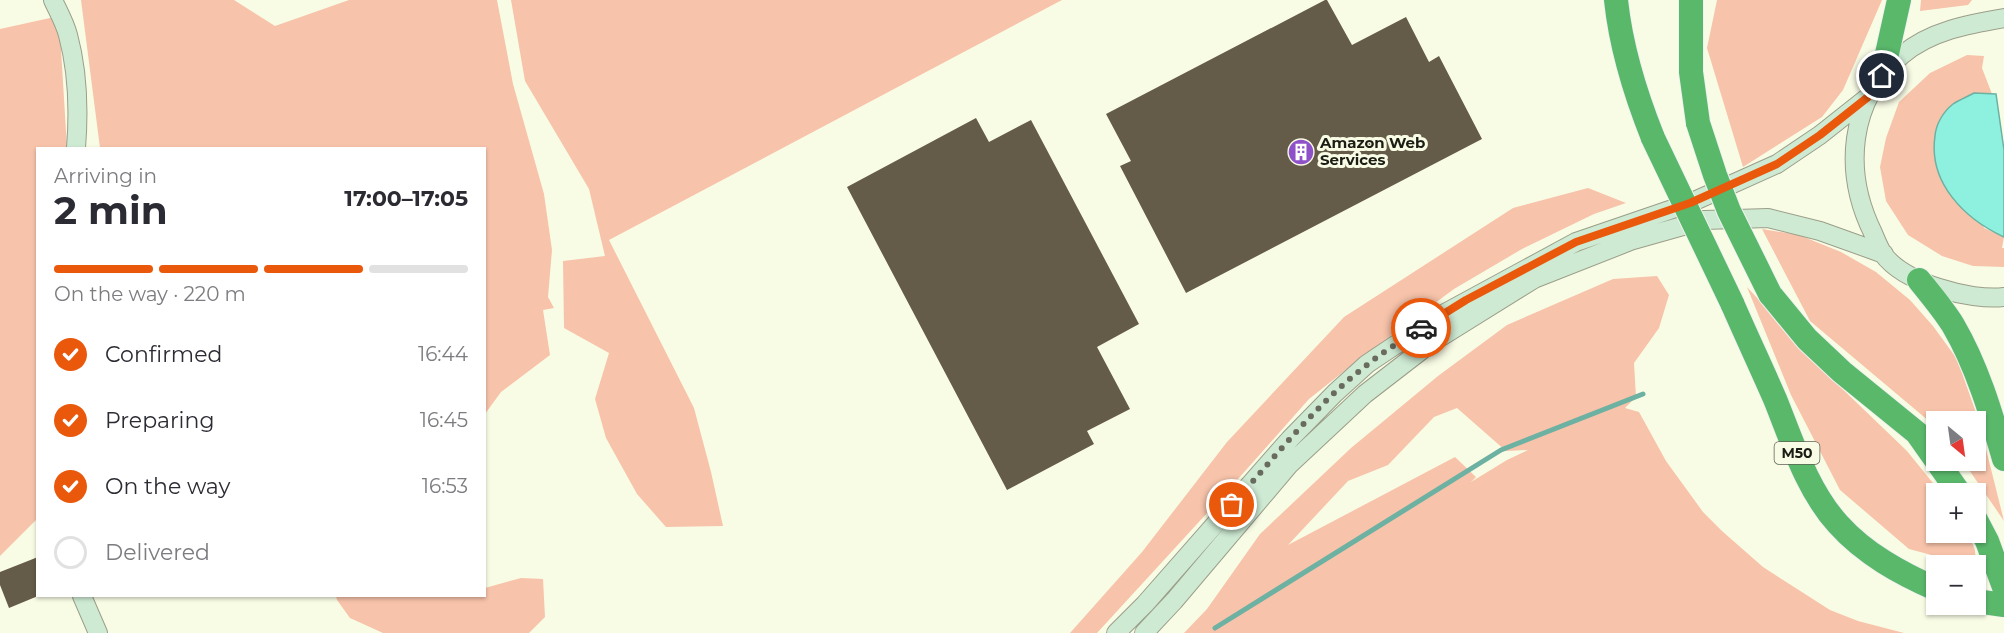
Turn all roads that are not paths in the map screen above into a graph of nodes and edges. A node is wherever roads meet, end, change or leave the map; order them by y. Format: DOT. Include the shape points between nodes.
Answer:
graph roads {
  1 [pos="53,0"];
  2 [pos="1616,0"];
  3 [pos="1691,0"];
  4 [pos="1899,0"];
  5 [pos="1999,19"];
  6 [pos="1882,76"];
  7 [pos="1868,97"];
  8 [pos="76,147"];
  9 [pos="1884,255"];
  10 [pos="1919,280"];
  11 [pos="2001,297"];
  12 [pos="2004,459"];
  13 [pos="1951,483"];
  14 [pos="1986,540"];
  15 [pos="1926,585"];
  16 [pos="2004,587"];
  17 [pos="82,597"];
  18 [pos="1986,602"];
  19 [pos="2004,605"];
  20 [pos="98,633"];
  21 [pos="1116,633"];
  22 [pos="1144,633"];
  1 -- 8 [label="main road" via="68,34 76,76"];
  2 -- 15 [label="highway, M50, bridge" via="1627,64 1653,138 1815,490 1838,524 1866,550"];
  3 -- 13 [label="highway, bridge" via="1691,72 1698,123 1729,211 1770,294 1807,339 1917,433"];
  4 -- 6 [label="highway"];
  5 -- 6 [label="main road" via="1932,36 1903,54"];
  6 -- 7 [label="main road"];
  7 -- 9 [label="main road" via="1861,113 1853,159 1858,196"];
  7 -- 21 [label="main road" via="1777,164 1690,203 1576,242 1434,319 1367,364 1290,439"];
  9 -- 10 [label="main road"];
  9 -- 22 [label="main road" via="1830,234 1768,218 1704,220 1633,240 1534,279 1431,343 1365,394 1288,465"];
  10 -- 11 [label="main road" via="1944,291"];
  10 -- 12 [label="highway" via="1965,346 1989,406"];
  14 -- 16 [label="highway"];
  17 -- 20 [label="main road"];
  18 -- 19 [label="highway"];
}
